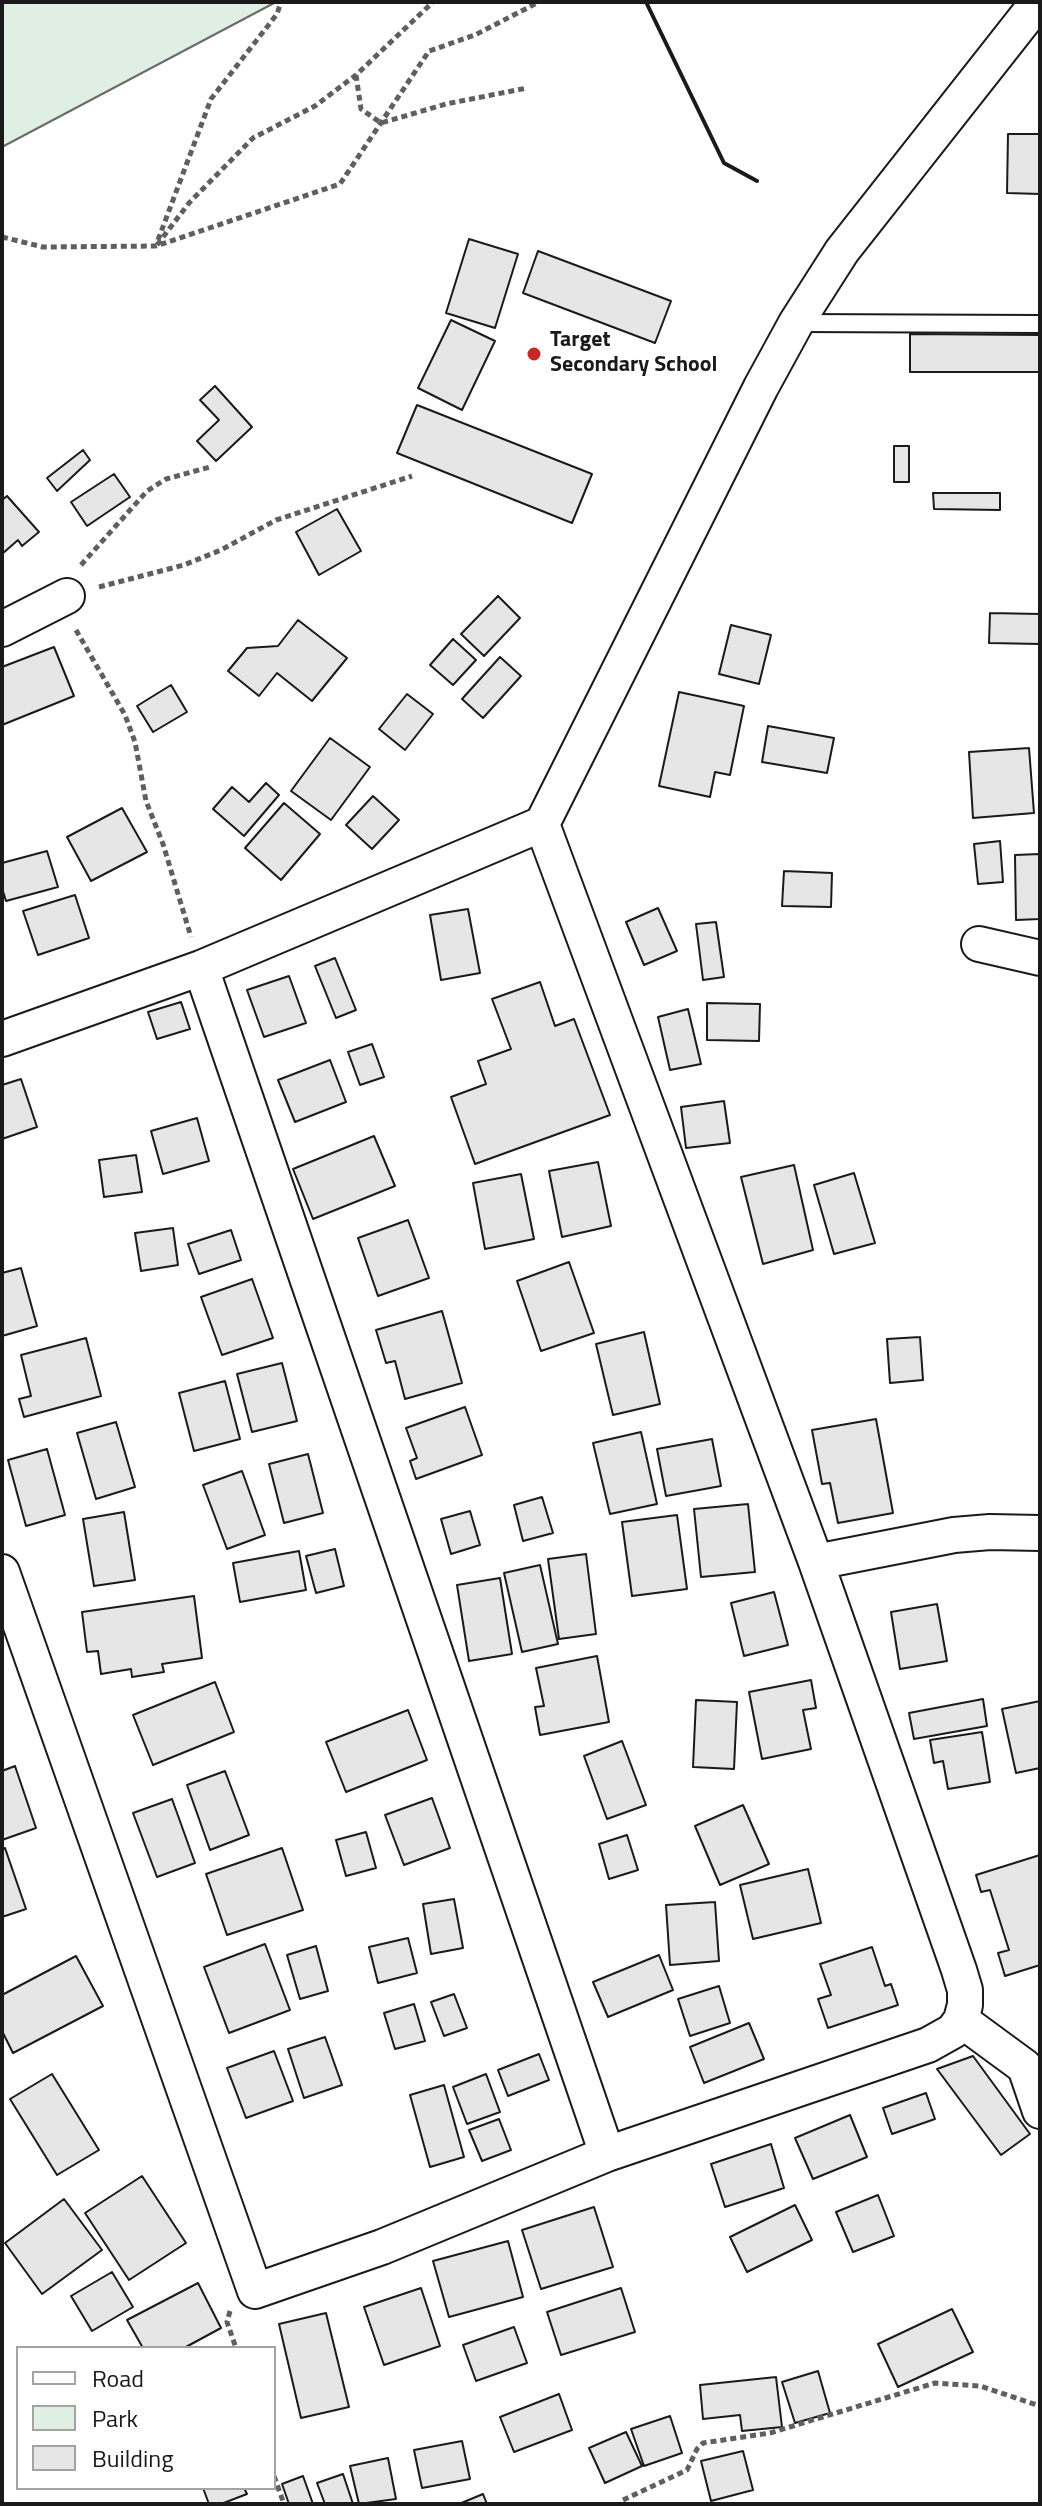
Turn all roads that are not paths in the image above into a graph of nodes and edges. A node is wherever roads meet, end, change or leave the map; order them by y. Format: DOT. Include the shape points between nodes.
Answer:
graph roads {
  1 [pos="1038,2"];
  2 [pos="796,323"];
  3 [pos="1040,324"];
  4 [pos="67,596"];
  5 [pos="2,629"];
  6 [pos="542,824"];
  7 [pos="979,944"];
  8 [pos="1040,958"];
  9 [pos="201,968"];
  10 [pos="2,1039"];
  11 [pos="1040,1533"];
  12 [pos="816,1562"];
  13 [pos="2,1572"];
  14 [pos="961,2020"];
  15 [pos="1040,2111"];
  16 [pos="607,2154"];
  1 -- 2 [label="street" via="842,251"];
  2 -- 3 [label="lane"];
  2 -- 6 [label="street"];
  4 -- 5 [label="street"];
  6 -- 9 [label="street"];
  6 -- 12 [label="street"];
  7 -- 8 [label="street"];
  9 -- 10 [label="street"];
  9 -- 16 [label="street"];
  11 -- 12 [label="street" via="954,1535"];
  12 -- 14 [label="street" via="959,1970 965,1990"];
  13 -- 16 [label="street" via="255,2291 382,2247"];
  14 -- 15 [label="street" via="1025,2067"];
  14 -- 16 [label="street" via="928,2045"];
}
